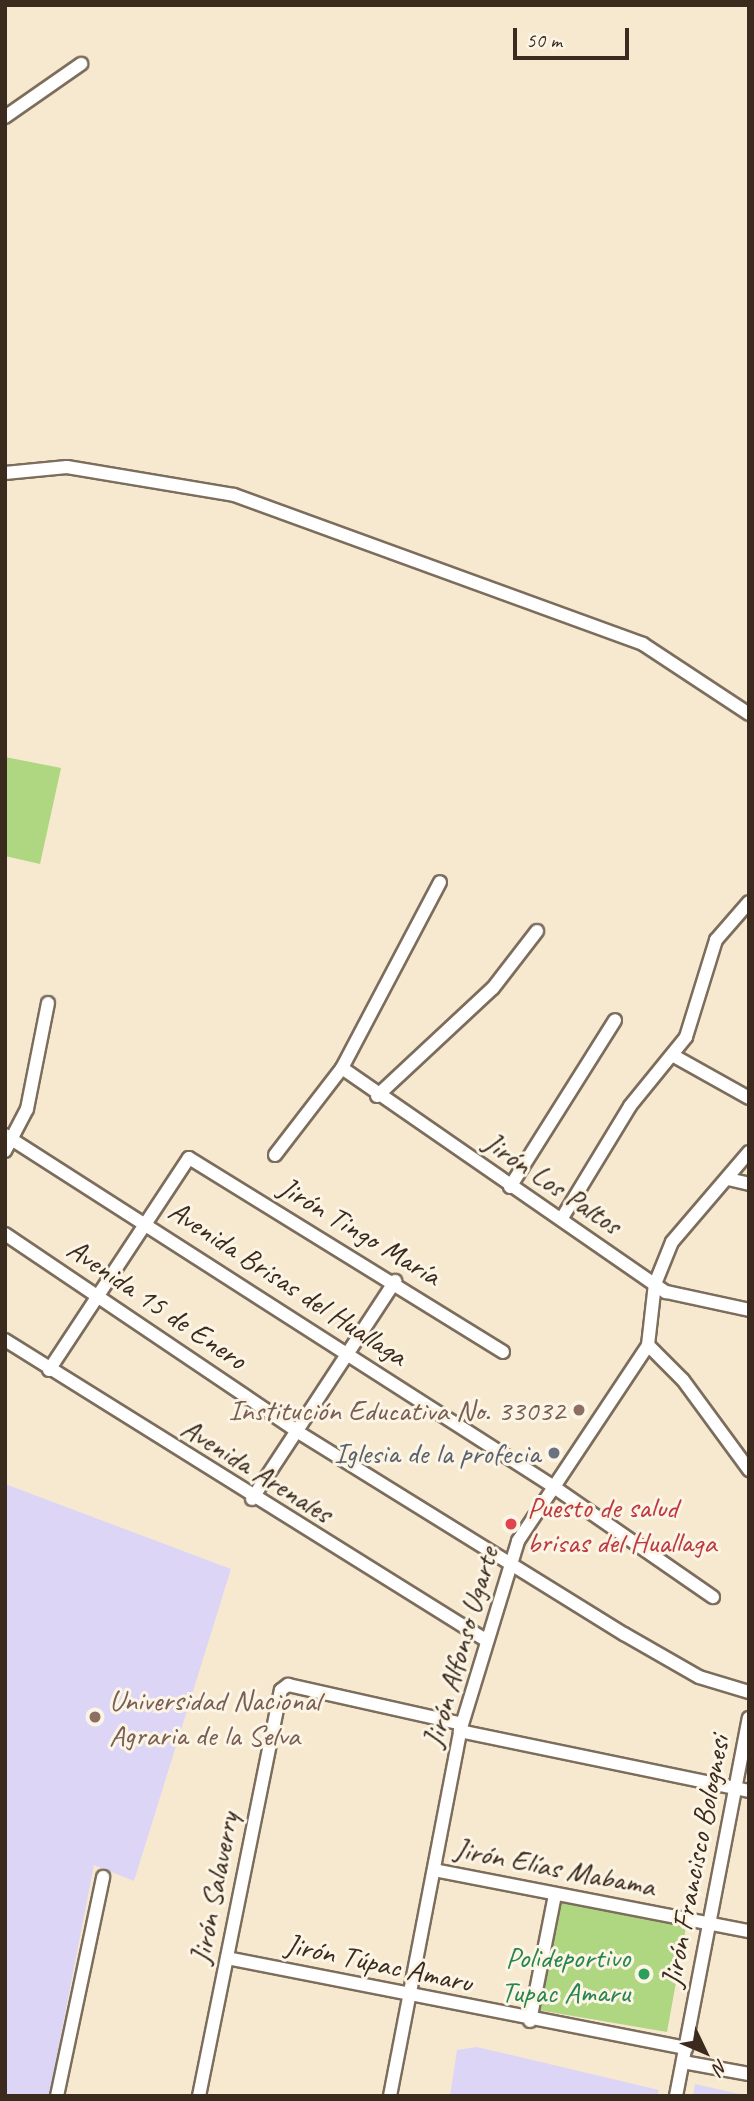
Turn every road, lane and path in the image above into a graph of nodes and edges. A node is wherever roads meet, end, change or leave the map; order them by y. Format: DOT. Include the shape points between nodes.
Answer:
graph roads {
  1 [pos="81,64"];
  2 [pos="5,117"];
  3 [pos="5,473"];
  4 [pos="749,714"];
  5 [pos="440,882"];
  6 [pos="749,902"];
  7 [pos="537,931"];
  8 [pos="48,1003"];
  9 [pos="615,1020"];
  10 [pos="674,1056"];
  11 [pos="342,1068"];
  12 [pos="377,1096"];
  13 [pos="749,1098"];
  14 [pos="8,1142"];
  15 [pos="749,1152"];
  16 [pos="275,1155"];
  17 [pos="728,1179"];
  18 [pos="749,1184"];
  19 [pos="510,1187"];
  20 [pos="562,1219"];
  21 [pos="145,1223"];
  22 [pos="5,1234"];
  23 [pos="395,1281"];
  24 [pos="655,1284"];
  25 [pos="97,1293"];
  26 [pos="749,1310"];
  27 [pos="5,1340"];
  28 [pos="648,1345"];
  29 [pos="503,1352"];
  30 [pos="348,1354"];
  31 [pos="49,1370"];
  32 [pos="298,1432"];
  33 [pos="749,1470"];
  34 [pos="551,1485"];
  35 [pos="251,1499"];
  36 [pos="511,1560"];
  37 [pos="713,1597"];
  38 [pos="484,1639"];
  39 [pos="749,1692"];
  40 [pos="749,1718"];
  41 [pos="461,1728"];
  42 [pos="743,1789"];
  43 [pos="434,1870"];
  44 [pos="103,1877"];
  45 [pos="555,1895"];
  46 [pos="711,1924"];
  47 [pos="749,1931"];
  48 [pos="227,1958"];
  49 [pos="409,1996"];
  50 [pos="530,2021"];
  51 [pos="686,2048"];
  52 [pos="683,2062"];
  53 [pos="749,2074"];
  54 [pos="57,2096"];
  55 [pos="199,2096"];
  56 [pos="390,2096"];
  57 [pos="676,2096"];
  1 -- 2 [label="street"];
  3 -- 4 [label="street" via="66,467 234,495 643,644"];
  5 -- 11 [label="street"];
  6 -- 10 [label="street" via="716,940"];
  7 -- 12 [label="street" via="494,988"];
  8 -- 14 [label="street" via="27,1109"];
  9 -- 19 [label="street"];
  10 -- 13 [label="street"];
  10 -- 20 [label="street" via="630,1106"];
  11 -- 12 [label="street, Jirón Los Paltos"];
  11 -- 16 [label="street"];
  12 -- 19 [label="street, Jirón Los Paltos"];
  14 -- 21 [label="street, Avenida Brisas del Huallaga"];
  15 -- 17 [label="street, Jirón Alfonso Ugarte"];
  17 -- 18 [label="street"];
  17 -- 24 [label="street, Jirón Alfonso Ugarte" via="672,1242"];
  19 -- 20 [label="street, Jirón Los Paltos"];
  20 -- 24 [label="street, Jirón Los Paltos"];
  21 -- 23 [label="street, Jirón Tingo María" via="189,1158"];
  21 -- 25 [label="street"];
  21 -- 30 [label="street, Avenida Brisas del Huallaga"];
  22 -- 25 [label="street, Avenida 15 de Enero"];
  23 -- 29 [label="street, Jirón Tingo María"];
  23 -- 30 [label="street"];
  24 -- 26 [label="street, Jirón Los Paltos"];
  24 -- 28 [label="street, Jirón Alfonso Ugarte"];
  25 -- 31 [label="street"];
  25 -- 32 [label="street, Avenida 15 de Enero"];
  27 -- 31 [label="street, Avenida Arenales"];
  28 -- 33 [label="street" via="683,1380"];
  28 -- 34 [label="street, Jirón Alfonso Ugarte"];
  30 -- 32 [label="street"];
  30 -- 34 [label="street, Avenida Brisas del Huallaga"];
  31 -- 35 [label="street, Avenida Arenales"];
  32 -- 35 [label="street"];
  32 -- 36 [label="street, Avenida 15 de Enero"];
  34 -- 36 [label="street, Jirón Alfonso Ugarte"];
  34 -- 37 [label="street, Avenida Brisas del Huallaga"];
  35 -- 38 [label="street, Avenida Arenales"];
  36 -- 38 [label="street, Jirón Alfonso Ugarte"];
  36 -- 39 [label="street, Avenida 15 de Enero" via="699,1677"];
  38 -- 41 [label="street, Jirón Alfonso Ugarte"];
  40 -- 42 [label="street, Jirón Francisco Bolognesi"];
  41 -- 42 [label="street"];
  41 -- 43 [label="street, Jirón Alfonso Ugarte"];
  41 -- 48 [label="street, Jirón Salaverry" via="288,1685 281,1690"];
  42 -- 46 [label="street, Jirón Francisco Bolognesi"];
  43 -- 45 [label="street, Jirón Elías Mabama"];
  43 -- 49 [label="street, Jirón Alfonso Ugarte"];
  44 -- 54 [label="street"];
  45 -- 46 [label="street, Jirón Elías Mabama"];
  45 -- 50 [label="street"];
  46 -- 47 [label="street, Jirón Elías Mabama"];
  46 -- 51 [label="street, Jirón Francisco Bolognesi"];
  48 -- 49 [label="street, Jirón Túpac Amaru"];
  48 -- 55 [label="street, Jirón Salaverry"];
  49 -- 50 [label="street, Jirón Túpac Amaru"];
  49 -- 56 [label="street, Jirón Alfonso Ugarte"];
  50 -- 51 [label="street, Jirón Túpac Amaru"];
  51 -- 52 [label="street, Jirón Francisco Bolognesi"];
  52 -- 53 [label="street"];
  52 -- 57 [label="street, Jirón Francisco Bolognesi"];
}
